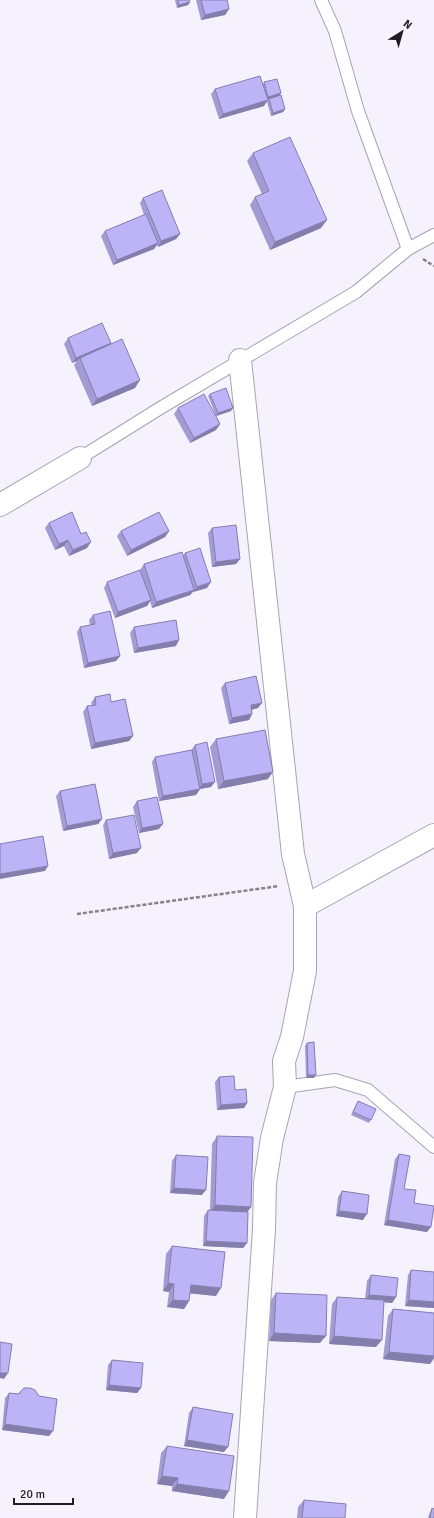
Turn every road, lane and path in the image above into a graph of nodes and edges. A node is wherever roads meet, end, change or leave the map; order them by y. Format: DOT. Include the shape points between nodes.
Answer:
graph roads {
  1 [pos="320,0"];
  2 [pos="434,235"];
  3 [pos="408,249"];
  4 [pos="240,360"];
  5 [pos="80,458"];
  6 [pos="0,505"];
  7 [pos="434,836"];
  8 [pos="305,906"];
  9 [pos="77,914"];
  10 [pos="285,1087"];
  11 [pos="434,1147"];
  12 [pos="245,1518"];
  1 -- 3 [label="lane" via="335,32 358,111"];
  2 -- 3 [label="lane"];
  3 -- 4 [label="lane" via="356,292"];
  4 -- 5 [label="lane"];
  4 -- 8 [label="street" via="294,854"];
  5 -- 6 [label="street"];
  7 -- 8 [label="street"];
  8 -- 9 [label="path" via="279,885"];
  8 -- 10 [label="street" via="306,971 292,1037 284,1061"];
  10 -- 11 [label="lane" via="335,1080 368,1090"];
  10 -- 12 [label="street" via="272,1138 265,1182"];
}
